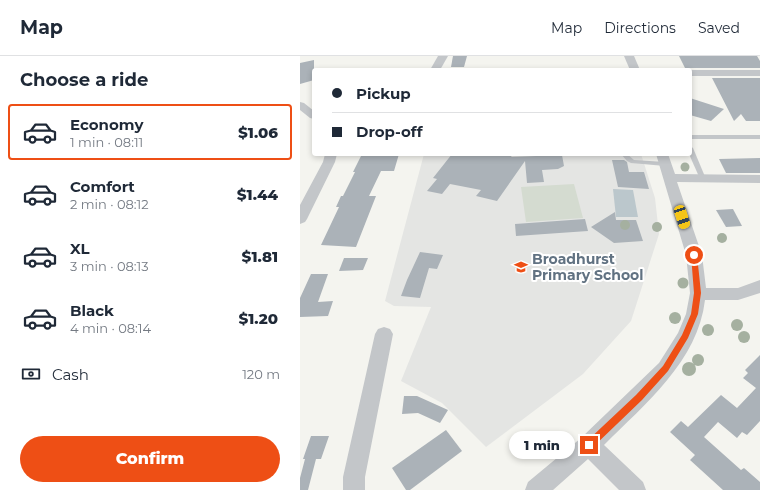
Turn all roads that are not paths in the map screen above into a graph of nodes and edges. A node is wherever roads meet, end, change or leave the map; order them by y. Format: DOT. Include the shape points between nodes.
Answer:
graph roads {
  1 [pos="443,56"];
  2 [pos="630,56"];
  3 [pos="436,68"];
  4 [pos="634,68"];
  5 [pos="692,73"];
  6 [pos="760,73"];
  7 [pos="300,105"];
  8 [pos="312,114"];
  9 [pos="692,137"];
  10 [pos="760,137"];
  11 [pos="692,153"];
  12 [pos="330,156"];
  13 [pos="626,156"];
  14 [pos="663,159"];
  15 [pos="669,178"];
  16 [pos="703,179"];
  17 [pos="760,180"];
  18 [pos="301,214"];
  19 [pos="760,286"];
  20 [pos="698,293"];
  21 [pos="384,334"];
  22 [pos="589,445"];
  23 [pos="354,490"];
  24 [pos="536,490"];
  25 [pos="634,490"];
  1 -- 3 [label="street"];
  2 -- 4 [label="street"];
  5 -- 6 [label="street"];
  7 -- 8 [label="street"];
  9 -- 10 [label="lane"];
  11 -- 16 [label="lane"];
  12 -- 18 [label="street"];
  13 -- 14 [label="lane" via="633,162"];
  14 -- 15 [label="street"];
  15 -- 16 [label="street"];
  15 -- 20 [label="street" via="694,255"];
  16 -- 17 [label="street"];
  19 -- 20 [label="street" via="740,295"];
  20 -- 22 [label="street" via="695,314 686,336 666,369"];
  21 -- 23 [label="street" via="354,477"];
  22 -- 24 [label="street"];
  22 -- 25 [label="street"];
}
